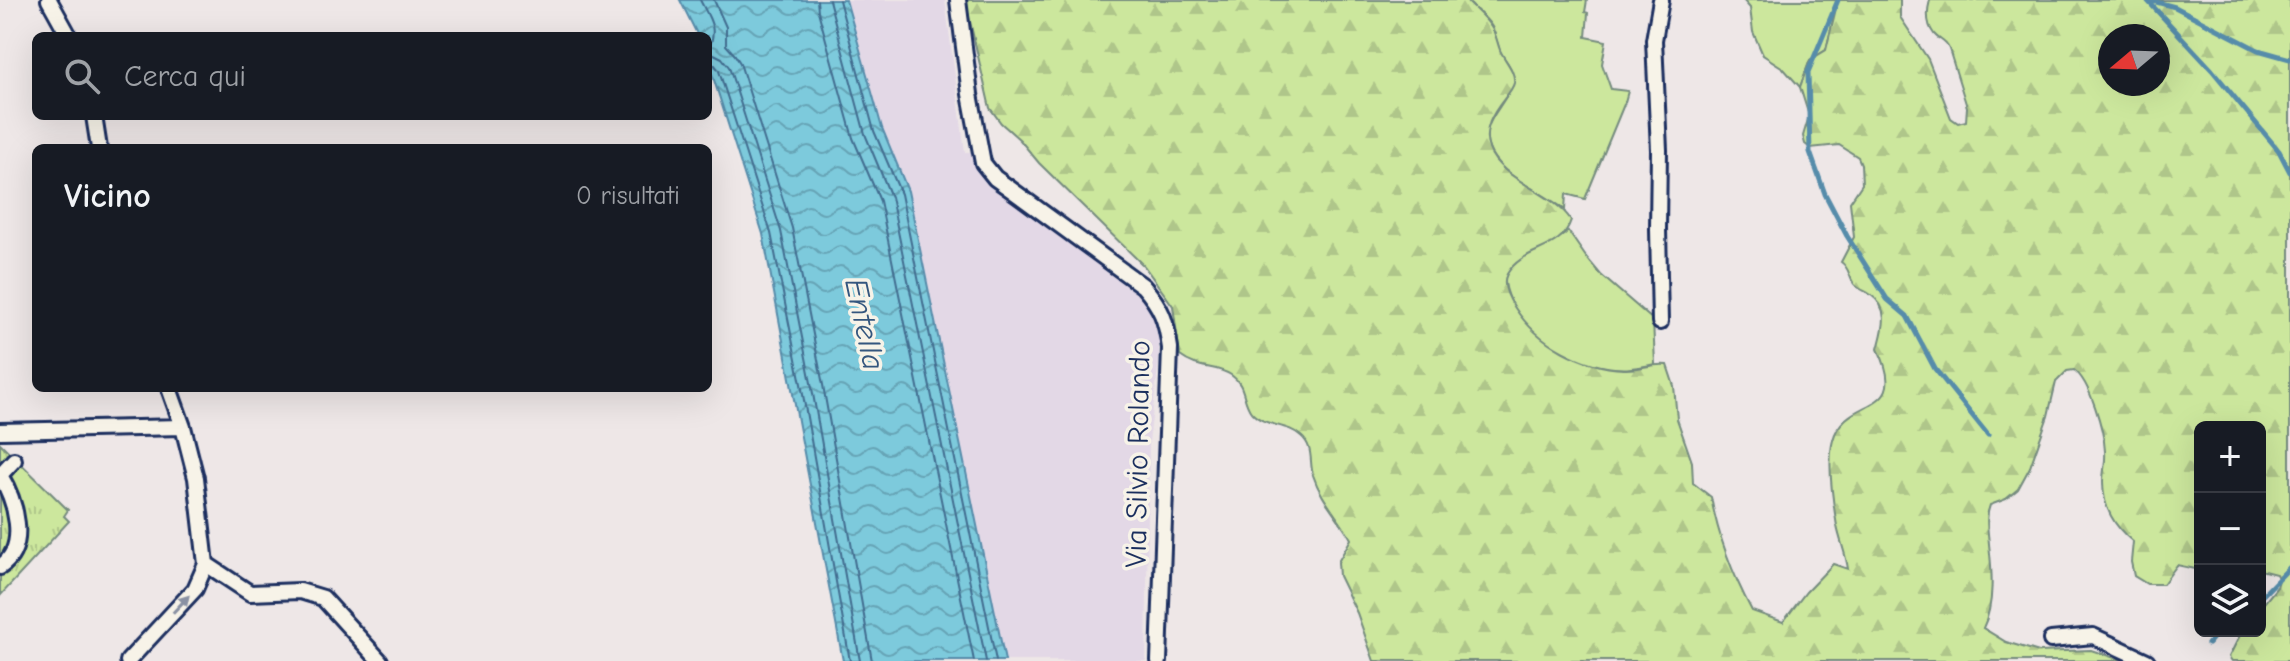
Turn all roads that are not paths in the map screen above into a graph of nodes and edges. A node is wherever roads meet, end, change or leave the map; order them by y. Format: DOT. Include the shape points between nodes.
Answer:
graph roads {
  1 [pos="49,0"];
  2 [pos="57,0"];
  3 [pos="958,0"];
  4 [pos="1661,0"];
  5 [pos="67,32"];
  6 [pos="67,32"];
  7 [pos="95,120"];
  8 [pos="98,144"];
  9 [pos="1660,322"];
  10 [pos="170,392"];
  11 [pos="183,427"];
  12 [pos="0,431"];
  13 [pos="14,460"];
  14 [pos="0,475"];
  15 [pos="206,564"];
  16 [pos="0,567"];
  17 [pos="2051,640"];
  18 [pos="128,661"];
  19 [pos="380,661"];
  20 [pos="1159,661"];
  21 [pos="2147,661"];
  1 -- 5 [label="street"];
  2 -- 6 [label="street"];
  3 -- 20 [label="street, Via Silvio Rolando" via="983,163 1002,183 1143,286 1165,319 1170,348"];
  4 -- 9 [label="street" via="1654,40"];
  7 -- 8 [label="street"];
  10 -- 11 [label="street"];
  11 -- 12 [label="street"];
  11 -- 15 [label="street" via="196,478"];
  13 -- 14 [label="street"];
  14 -- 16 [label="street" via="10,492 17,538 11,557"];
  18 -- 15 [label="street, one-way" via="195,589"];
  15 -- 19 [label="street" via="250,593 300,591 323,598"];
  17 -- 21 [label="street" via="2093,636"];
}
